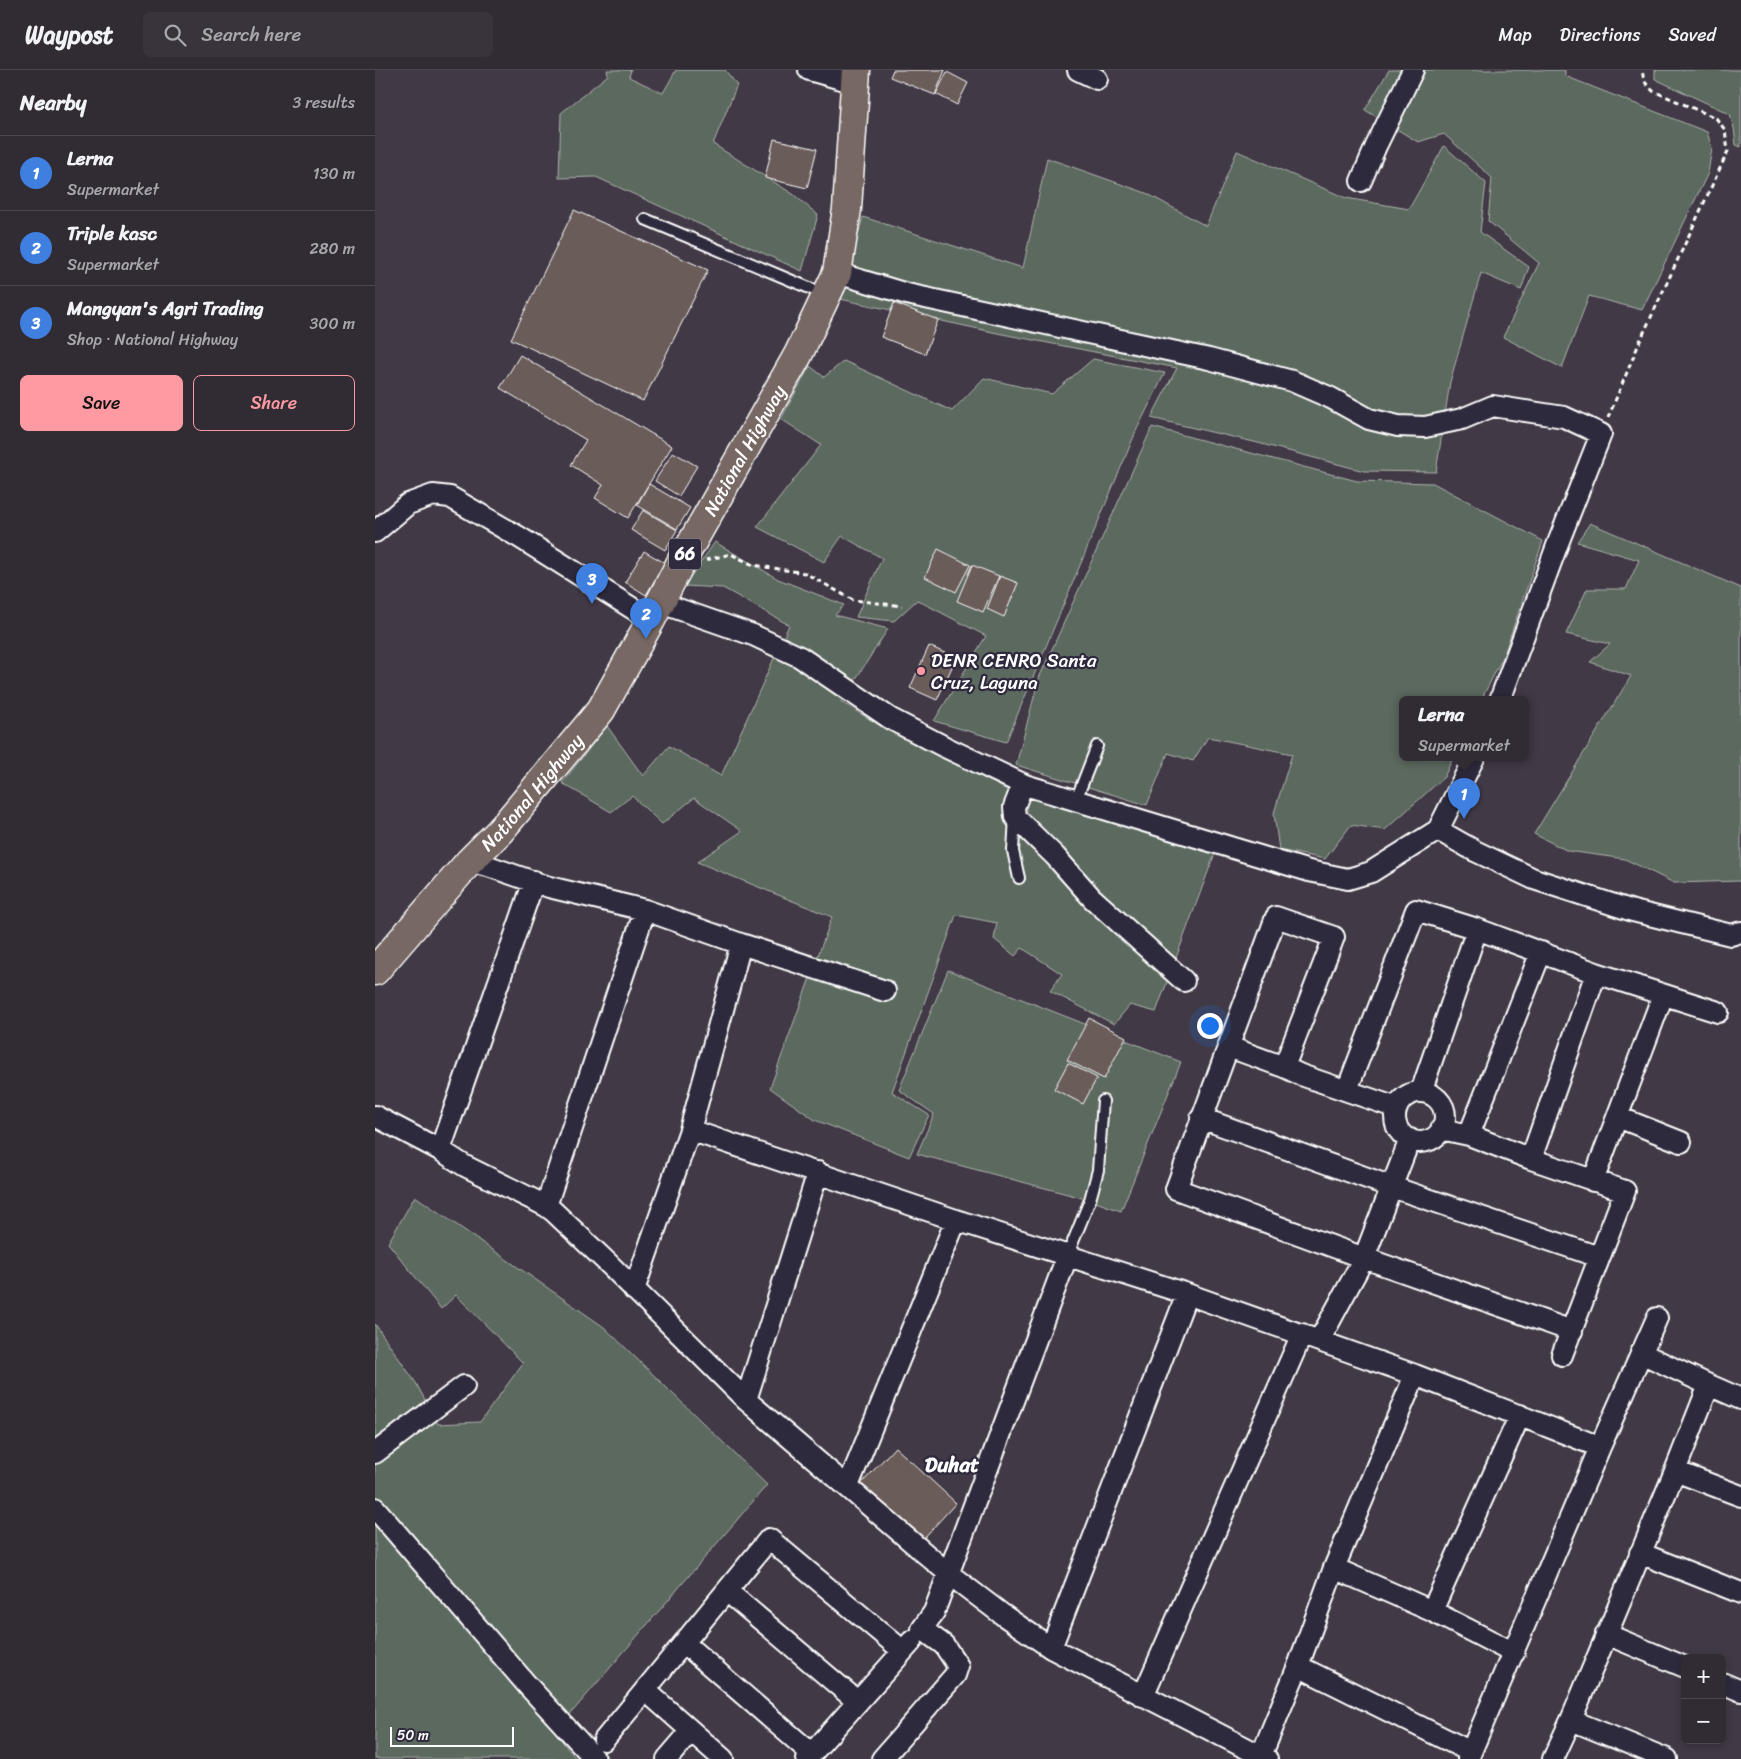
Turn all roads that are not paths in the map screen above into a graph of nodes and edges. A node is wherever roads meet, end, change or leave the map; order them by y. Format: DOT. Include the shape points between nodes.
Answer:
graph roads {
  1 [pos="809,70"];
  2 [pos="1078,70"];
  3 [pos="1413,70"];
  4 [pos="856,77"];
  5 [pos="1097,79"];
  6 [pos="1361,181"];
  7 [pos="645,218"];
  8 [pos="831,284"];
  9 [pos="375,532"];
  10 [pos="656,611"];
  11 [pos="1501,696"];
  12 [pos="1097,746"];
  13 [pos="1472,761"];
  14 [pos="1023,784"];
  15 [pos="1076,800"];
  16 [pos="1015,818"];
  17 [pos="1438,830"];
  18 [pos="469,862"];
  19 [pos="1019,878"];
  20 [pos="534,881"];
  21 [pos="645,910"];
  22 [pos="1477,928"];
  23 [pos="1741,932"];
  24 [pos="741,944"];
  25 [pos="1541,952"];
  26 [pos="375,971"];
  27 [pos="1596,973"];
  28 [pos="1185,981"];
  29 [pos="885,991"];
  30 [pos="1663,995"];
  31 [pos="1719,1012"];
  32 [pos="1229,1047"];
  33 [pos="1284,1067"];
  34 [pos="1347,1090"];
  35 [pos="1421,1092"];
  36 [pos="1103,1101"];
  37 [pos="1397,1108"];
  38 [pos="375,1116"];
  39 [pos="1617,1116"];
  40 [pos="1201,1118"];
  41 [pos="1441,1129"];
  42 [pos="690,1130"];
  43 [pos="1469,1134"];
  44 [pos="1410,1140"];
  45 [pos="1681,1142"];
  46 [pos="440,1150"];
  47 [pos="1531,1159"];
  48 [pos="818,1172"];
  49 [pos="1593,1181"];
  50 [pos="1392,1187"];
  51 [pos="547,1206"];
  52 [pos="956,1220"];
  53 [pos="1067,1254"];
  54 [pos="1599,1257"];
  55 [pos="1364,1258"];
  56 [pos="634,1290"];
  57 [pos="1187,1294"];
  58 [pos="1657,1318"];
  59 [pos="1572,1331"];
  60 [pos="1310,1338"];
  61 [pos="1641,1353"];
  62 [pos="1562,1355"];
  63 [pos="1415,1375"];
  64 [pos="464,1386"];
  65 [pos="1709,1386"];
  66 [pos="1741,1399"];
  67 [pos="746,1400"];
  68 [pos="1520,1415"];
  69 [pos="1600,1447"];
  70 [pos="375,1453"];
  71 [pos="1675,1471"];
  72 [pos="848,1486"];
  73 [pos="1741,1496"];
  74 [pos="375,1508"];
  75 [pos="1640,1552"];
  76 [pos="1334,1568"];
  77 [pos="949,1574"];
  78 [pos="727,1590"];
  79 [pos="1741,1593"];
  80 [pos="1432,1611"];
  81 [pos="922,1629"];
  82 [pos="1606,1634"];
  83 [pos="684,1643"];
  84 [pos="1051,1648"];
  85 [pos="903,1651"];
  86 [pos="1514,1653"];
  87 [pos="1681,1665"];
  88 [pos="1299,1666"];
  89 [pos="1726,1685"];
  90 [pos="645,1690"];
  91 [pos="1741,1691"];
  92 [pos="1143,1696"];
  93 [pos="858,1702"];
  94 [pos="1571,1720"];
  95 [pos="691,1731"];
  96 [pos="604,1740"];
  97 [pos="810,1756"];
  98 [pos="1470,1756"];
  99 [pos="1265,1758"];
  100 [pos="595,1759"];
  101 [pos="667,1759"];
  102 [pos="723,1759"];
  103 [pos="882,1759"];
  104 [pos="1553,1759"];
  105 [pos="1667,1759"];
  1 -- 4 [label="street"];
  2 -- 5 [label="street"];
  3 -- 6 [label="street"];
  4 -- 8 [label="main road, National Highway / 66" via="847,209"];
  7 -- 8 [label="lane"];
  8 -- 10 [label="main road, National Highway / 66" via="798,354"];
  8 -- 11 [label="street" via="907,294 1209,359 1292,381 1369,419 1398,426 1425,427 1462,419 1493,406 1564,417 1601,434"];
  9 -- 10 [label="street" via="408,504 433,495 450,497"];
  10 -- 14 [label="street" via="753,635 800,656 891,719"];
  10 -- 18 [label="main road, National Highway / 66" via="601,710 500,831"];
  12 -- 15 [label="lane"];
  13 -- 17 [label="street"];
  14 -- 15 [label="street"];
  14 -- 16 [label="street" via="1014,807"];
  15 -- 17 [label="street" via="1309,871 1348,879 1371,872"];
  16 -- 19 [label="lane" via="1013,851"];
  16 -- 28 [label="street" via="1055,856 1091,898"];
  17 -- 23 [label="street" via="1534,879 1633,911 1731,935"];
  18 -- 20 [label="street"];
  18 -- 26 [label="main road, National Highway / 66"];
  20 -- 21 [label="street"];
  20 -- 46 [label="street"];
  21 -- 24 [label="street"];
  21 -- 51 [label="street"];
  22 -- 25 [label="street"];
  22 -- 34 [label="street" via="1417,910"];
  22 -- 35 [label="street"];
  24 -- 29 [label="street"];
  24 -- 42 [label="street"];
  25 -- 27 [label="street"];
  25 -- 43 [label="street"];
  27 -- 30 [label="street"];
  27 -- 47 [label="street"];
  30 -- 31 [label="street"];
  30 -- 39 [label="street"];
  32 -- 33 [label="street"];
  32 -- 33 [label="street" via="1276,917 1334,936"];
  32 -- 40 [label="street"];
  33 -- 34 [label="street"];
  34 -- 37 [label="street"];
  35 -- 37 [label="street" via="1407,1096"];
  35 -- 41 [label="street" via="1434,1096 1443,1106 1445,1120"];
  36 -- 53 [label="lane" via="1098,1170 1090,1200"];
  37 -- 44 [label="street" via="1398,1127"];
  38 -- 46 [label="street"];
  39 -- 45 [label="street"];
  39 -- 49 [label="street"];
  40 -- 50 [label="street"];
  40 -- 55 [label="street" via="1176,1189"];
  41 -- 43 [label="street"];
  41 -- 44 [label="street" via="1427,1140"];
  42 -- 48 [label="street"];
  42 -- 56 [label="street"];
  43 -- 47 [label="street"];
  44 -- 50 [label="street"];
  46 -- 51 [label="street" via="465,1166"];
  47 -- 49 [label="street"];
  48 -- 52 [label="street"];
  48 -- 67 [label="street"];
  49 -- 54 [label="street" via="1625,1191"];
  50 -- 54 [label="street"];
  50 -- 55 [label="street"];
  51 -- 56 [label="street"];
  52 -- 53 [label="street"];
  52 -- 72 [label="street"];
  53 -- 57 [label="street"];
  53 -- 77 [label="street"];
  54 -- 59 [label="street"];
  55 -- 59 [label="street"];
  55 -- 60 [label="street"];
  56 -- 67 [label="street"];
  57 -- 60 [label="street"];
  57 -- 84 [label="street"];
  58 -- 61 [label="street"];
  59 -- 62 [label="street"];
  60 -- 63 [label="street"];
  60 -- 92 [label="street"];
  61 -- 65 [label="street"];
  61 -- 69 [label="street"];
  63 -- 68 [label="street"];
  63 -- 76 [label="street"];
  64 -- 70 [label="street"];
  65 -- 66 [label="street"];
  65 -- 71 [label="street"];
  67 -- 72 [label="street"];
  68 -- 69 [label="street"];
  68 -- 80 [label="street"];
  69 -- 86 [label="street"];
  71 -- 73 [label="street"];
  71 -- 75 [label="street"];
  72 -- 77 [label="street"];
  74 -- 100 [label="street"];
  75 -- 79 [label="street"];
  75 -- 82 [label="street"];
  76 -- 80 [label="street"];
  76 -- 88 [label="street"];
  77 -- 81 [label="street" via="934,1612"];
  77 -- 84 [label="street"];
  78 -- 83 [label="street"];
  78 -- 85 [label="street" via="769,1539"];
  78 -- 93 [label="street"];
  80 -- 86 [label="street"];
  81 -- 85 [label="street"];
  81 -- 103 [label="street" via="944,1645 958,1666 955,1675"];
  82 -- 87 [label="street"];
  82 -- 94 [label="street"];
  83 -- 90 [label="street"];
  83 -- 97 [label="street"];
  84 -- 92 [label="street"];
  85 -- 93 [label="street"];
  86 -- 98 [label="street"];
  88 -- 98 [label="street"];
  88 -- 99 [label="street"];
  89 -- 91 [label="street"];
  90 -- 95 [label="street"];
  90 -- 96 [label="street"];
  92 -- 99 [label="street"];
  93 -- 97 [label="street"];
  94 -- 104 [label="street"];
  94 -- 105 [label="street"];
  95 -- 101 [label="street"];
  95 -- 102 [label="street"];
}
